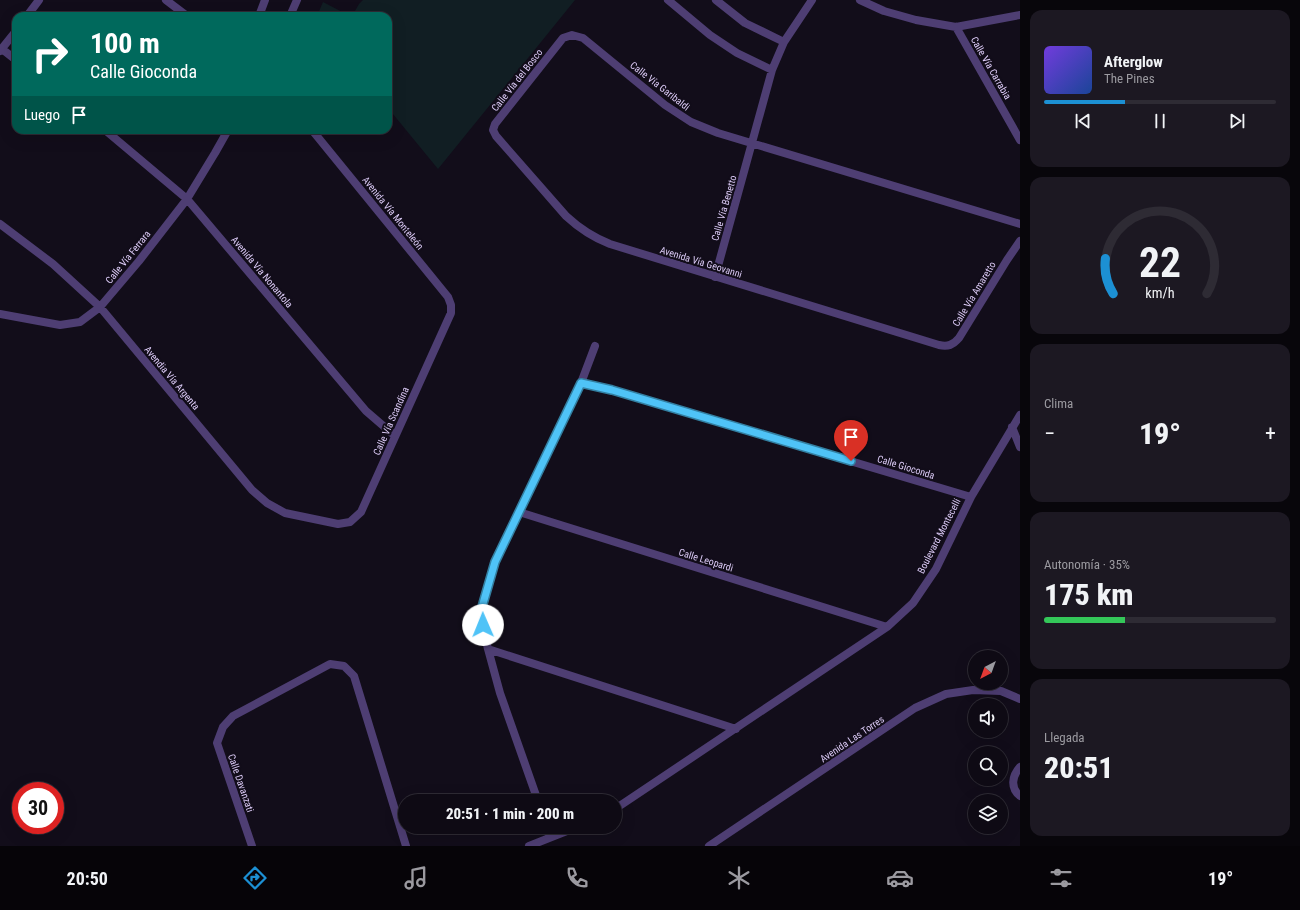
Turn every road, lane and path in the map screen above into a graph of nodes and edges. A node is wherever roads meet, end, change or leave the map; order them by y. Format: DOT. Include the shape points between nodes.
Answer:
graph roads {
  1 [pos="39,0"];
  2 [pos="166,0"];
  3 [pos="265,0"];
  4 [pos="297,0"];
  5 [pos="668,0"];
  6 [pos="716,0"];
  7 [pos="812,0"];
  8 [pos="860,0"];
  9 [pos="30,12"];
  10 [pos="182,12"];
  11 [pos="260,12"];
  12 [pos="292,12"];
  13 [pos="1020,15"];
  14 [pos="956,27"];
  15 [pos="12,35"];
  16 [pos="563,38"];
  17 [pos="784,42"];
  18 [pos="1,50"];
  19 [pos="12,57"];
  20 [pos="772,70"];
  21 [pos="110,134"];
  22 [pos="226,134"];
  23 [pos="315,134"];
  24 [pos="496,136"];
  25 [pos="1020,140"];
  26 [pos="752,144"];
  27 [pos="187,199"];
  28 [pos="0,224"];
  29 [pos="1020,224"];
  30 [pos="1020,241"];
  31 [pos="715,277"];
  32 [pos="100,307"];
  33 [pos="451,313"];
  34 [pos="0,314"];
  35 [pos="939,345"];
  36 [pos="595,346"];
  37 [pos="581,383"];
  38 [pos="1020,415"];
  39 [pos="1012,427"];
  40 [pos="395,436"];
  41 [pos="1020,447"];
  42 [pos="971,496"];
  43 [pos="519,512"];
  44 [pos="338,524"];
  45 [pos="887,627"];
  46 [pos="488,649"];
  47 [pos="1020,699"];
  48 [pos="736,729"];
  49 [pos="1020,767"];
  50 [pos="536,794"];
  51 [pos="1020,796"];
  52 [pos="622,804"];
  53 [pos="549,834"];
  54 [pos="558,834"];
  55 [pos="550,837"];
  56 [pos="252,846"];
  57 [pos="406,846"];
  58 [pos="529,846"];
  59 [pos="709,846"];
  1 -- 9 [label="street"];
  2 -- 10 [label="street"];
  3 -- 11 [label="street"];
  4 -- 12 [label="street"];
  5 -- 20 [label="street" via="710,35 737,53"];
  6 -- 17 [label="street" via="745,23"];
  7 -- 17 [label="street, Calle Vía Benetto"];
  8 -- 14 [label="street" via="884,12"];
  13 -- 14 [label="street"];
  14 -- 25 [label="street, Calle Vía Carrabia"];
  15 -- 18 [label="street"];
  16 -- 24 [label="street, Calle Vía del Bosco" via="495,124 493,130"];
  16 -- 26 [label="street, Calle Vía Garibaldi" via="572,35 584,38 665,105 691,122"];
  17 -- 20 [label="street, Calle Vía Benetto"];
  18 -- 19 [label="street"];
  20 -- 26 [label="street, Calle Vía Benetto"];
  21 -- 27 [label="street, Avenida Vía Nonantola"];
  22 -- 27 [label="street, Calle Vía Ferrara"];
  23 -- 33 [label="street, Avenida Vía Monteleón" via="448,297"];
  24 -- 31 [label="street, Avenida Vía Geovanni" via="566,216 593,237"];
  26 -- 29 [label="street, Calle Vía Garibaldi"];
  26 -- 31 [label="street, Calle Vía Benetto"];
  27 -- 32 [label="street, Calle Vía Ferrara"];
  27 -- 40 [label="street, Avenida Vía Nonantola" via="366,411"];
  28 -- 32 [label="street, Avendia Vía Argenta" via="53,264"];
  30 -- 35 [label="street, Calle Vía Amaretto" via="959,338 954,344"];
  31 -- 35 [label="street, Avenida Vía Geovanni"];
  32 -- 34 [label="street, Calle Vía Ferrara" via="80,322 60,325"];
  32 -- 44 [label="street, Avendia Vía Argenta" via="252,490 285,513"];
  33 -- 40 [label="street, Calle Vía Scandina"];
  36 -- 37 [label="street"];
  37 -- 42 [label="street, Calle Gioconda"];
  37 -- 43 [label="street"];
  38 -- 39 [label="street, Boulevard Montecelli"];
  39 -- 41 [label="street"];
  39 -- 42 [label="street, Boulevard Montecelli"];
  40 -- 44 [label="street, Calle Vía Scandina" via="361,512 350,522"];
  42 -- 45 [label="street, Boulevard Montecelli" via="936,569 913,603"];
  43 -- 45 [label="street, Calle Leopardi"];
  43 -- 46 [label="street" via="495,562 480,614"];
  45 -- 48 [label="street, Boulevard Montecelli"];
  46 -- 48 [label="street"];
  46 -- 50 [label="street" via="500,693"];
  47 -- 59 [label="street, Avenida Las Torres" via="1001,691 973,690 946,694 915,708"];
  48 -- 52 [label="street, Boulevard Montecelli"];
  49 -- 51 [label="street" via="1013,782 1014,791"];
  53 -- 55 [label="street"];
  54 -- 55 [label="street"];
  55 -- 58 [label="street"];
  56 -- 57 [label="street, Calle Davanzati" via="217,743 223,727 233,716 330,664 344,666 354,676"];
}
